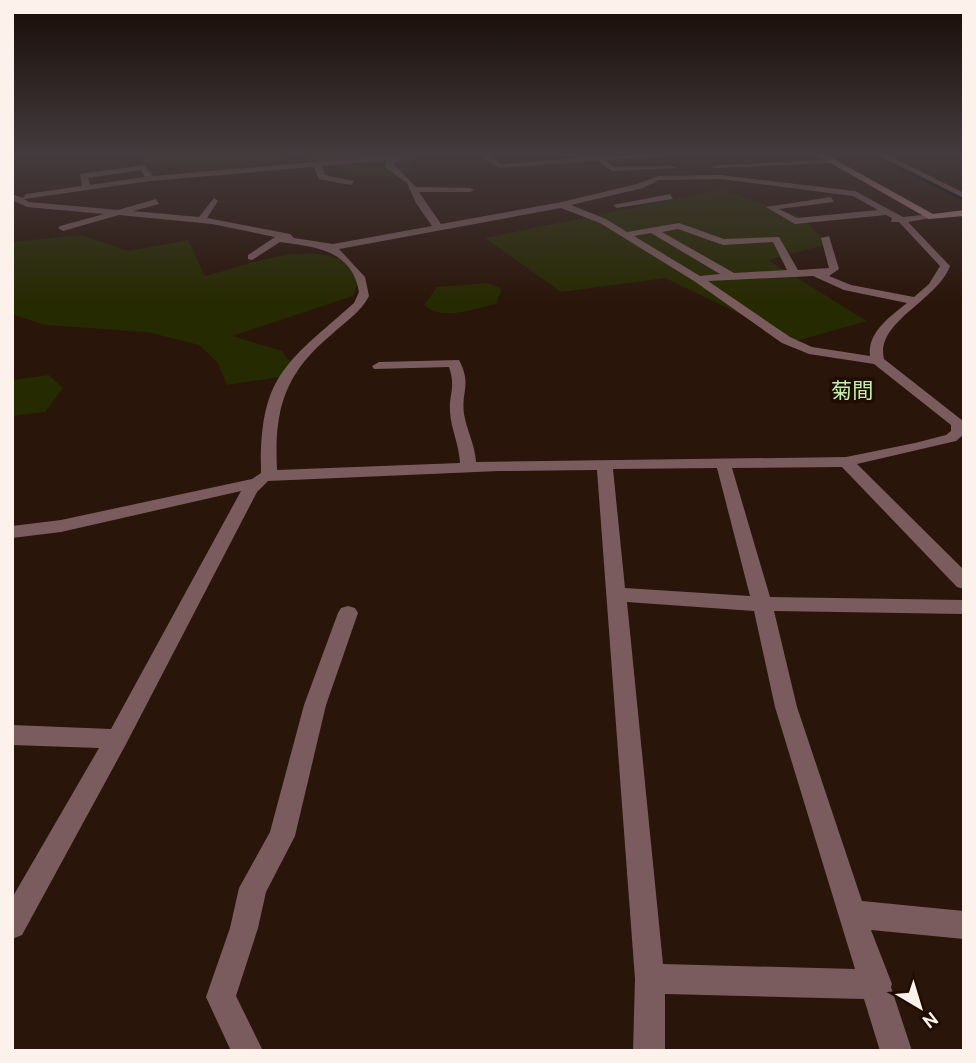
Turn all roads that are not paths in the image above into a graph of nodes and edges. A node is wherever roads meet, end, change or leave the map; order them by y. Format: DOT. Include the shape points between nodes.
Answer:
graph roads {
  1 [pos="24,203"];
  2 [pos="97,203"];
  3 [pos="154,203"];
  4 [pos="213,203"];
  5 [pos="419,203"];
  6 [pos="572,203"];
  7 [pos="632,203"];
  8 [pos="821,203"];
  9 [pos="872,203"];
  10 [pos="906,203"];
  11 [pos="562,205"];
  12 [pos="617,205"];
  13 [pos="90,207"];
  14 [pos="123,212"];
  15 [pos="964,213"];
  16 [pos="894,216"];
  17 [pos="932,217"];
  18 [pos="201,220"];
  19 [pos="437,226"];
  20 [pos="831,226"];
  21 [pos="64,228"];
  22 [pos="652,230"];
  23 [pos="624,234"];
  24 [pos="826,238"];
  25 [pos="333,247"];
  26 [pos="252,257"];
  27 [pos="795,275"];
  28 [pos="817,275"];
  29 [pos="732,276"];
  30 [pos="698,279"];
  31 [pos="915,301"];
  32 [pos="878,361"];
  33 [pos="379,366"];
  34 [pos="961,433"];
  35 [pos="846,462"];
  36 [pos="605,466"];
  37 [pos="724,466"];
  38 [pos="468,467"];
  39 [pos="262,479"];
  40 [pos="12,532"];
  41 [pos="964,582"];
  42 [pos="616,594"];
  43 [pos="762,604"];
  44 [pos="964,607"];
  45 [pos="348,613"];
  46 [pos="12,735"];
  47 [pos="117,739"];
  48 [pos="851,914"];
  49 [pos="12,925"];
  50 [pos="964,925"];
  51 [pos="650,979"];
  52 [pos="877,984"];
  53 [pos="247,1051"];
  54 [pos="649,1051"];
  55 [pos="896,1051"];
  1 -- 13 [label="street"];
  2 -- 13 [label="street"];
  3 -- 14 [label="street"];
  4 -- 18 [label="street"];
  5 -- 19 [label="street"];
  6 -- 11 [label="street"];
  7 -- 12 [label="street"];
  8 -- 16 [label="street" via="770,208 795,221"];
  9 -- 16 [label="street"];
  10 -- 17 [label="street"];
  11 -- 19 [label="street"];
  11 -- 23 [label="street"];
  13 -- 14 [label="street"];
  14 -- 18 [label="street"];
  14 -- 21 [label="street"];
  15 -- 17 [label="street"];
  16 -- 17 [label="street"];
  16 -- 20 [label="street"];
  16 -- 31 [label="street" via="945,266"];
  18 -- 25 [label="street"];
  19 -- 25 [label="street"];
  22 -- 23 [label="street"];
  22 -- 27 [label="street" via="679,226 723,242 776,239"];
  22 -- 29 [label="street"];
  23 -- 30 [label="street"];
  24 -- 28 [label="street" via="834,269"];
  25 -- 26 [label="street" via="278,239"];
  25 -- 39 [label="street" via="358,276 364,295 289,372 270,422"];
  27 -- 28 [label="street"];
  27 -- 29 [label="street"];
  28 -- 31 [label="street" via="856,290"];
  29 -- 30 [label="street"];
  30 -- 32 [label="street" via="786,340 809,350"];
  31 -- 32 [label="street" via="883,333 876,345"];
  32 -- 34 [label="street" via="958,424"];
  33 -- 38 [label="street" via="454,363 461,383 457,413 467,444"];
  34 -- 35 [label="street"];
  35 -- 37 [label="street"];
  35 -- 41 [label="street"];
  36 -- 37 [label="street"];
  36 -- 38 [label="street"];
  36 -- 42 [label="street"];
  37 -- 43 [label="street"];
  38 -- 39 [label="street"];
  39 -- 40 [label="street" via="61,526"];
  39 -- 47 [label="street"];
  42 -- 43 [label="street"];
  42 -- 51 [label="street"];
  43 -- 44 [label="street"];
  43 -- 48 [label="street" via="786,707"];
  45 -- 53 [label="street" via="315,705 282,836 253,888 221,997"];
  46 -- 47 [label="street"];
  47 -- 49 [label="street"];
  48 -- 50 [label="street"];
  48 -- 52 [label="street"];
  51 -- 52 [label="street"];
  51 -- 54 [label="street"];
  52 -- 55 [label="street"];
}
